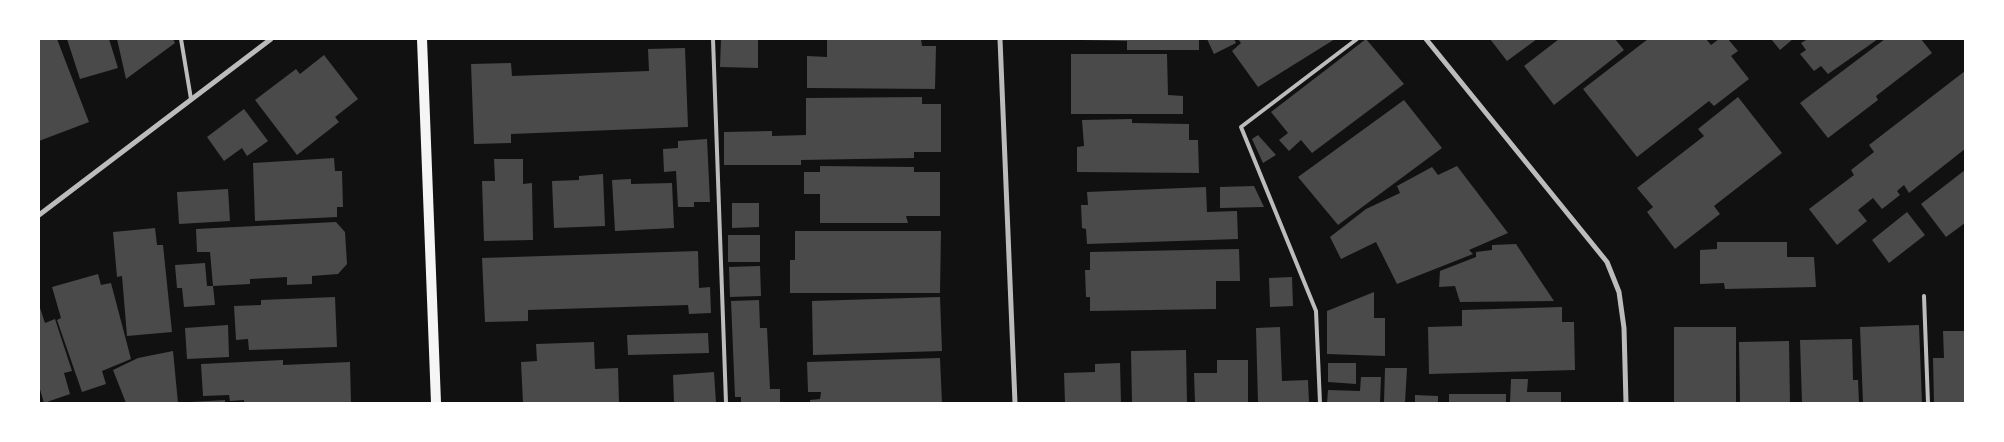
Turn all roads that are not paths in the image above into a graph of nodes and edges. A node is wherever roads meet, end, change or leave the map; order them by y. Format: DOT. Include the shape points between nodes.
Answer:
graph roads {
  1 [pos="181,39"];
  2 [pos="271,39"];
  3 [pos="422,39"];
  4 [pos="713,39"];
  5 [pos="1000,39"];
  6 [pos="1358,39"];
  7 [pos="1426,39"];
  8 [pos="191,99"];
  9 [pos="39,215"];
  10 [pos="1924,296"];
  11 [pos="436,403"];
  12 [pos="726,403"];
  13 [pos="1015,403"];
  14 [pos="1320,403"];
  15 [pos="1626,403"];
  16 [pos="1928,403"];
  1 -- 8 [label="lane"];
  2 -- 8 [label="street"];
  3 -- 11 [label="main road"];
  4 -- 12 [label="lane"];
  5 -- 13 [label="street"];
  6 -- 14 [label="lane" via="1241,127 1316,311"];
  7 -- 15 [label="street" via="1607,262 1619,292 1624,328"];
  8 -- 9 [label="street"];
  10 -- 16 [label="lane"];
}
